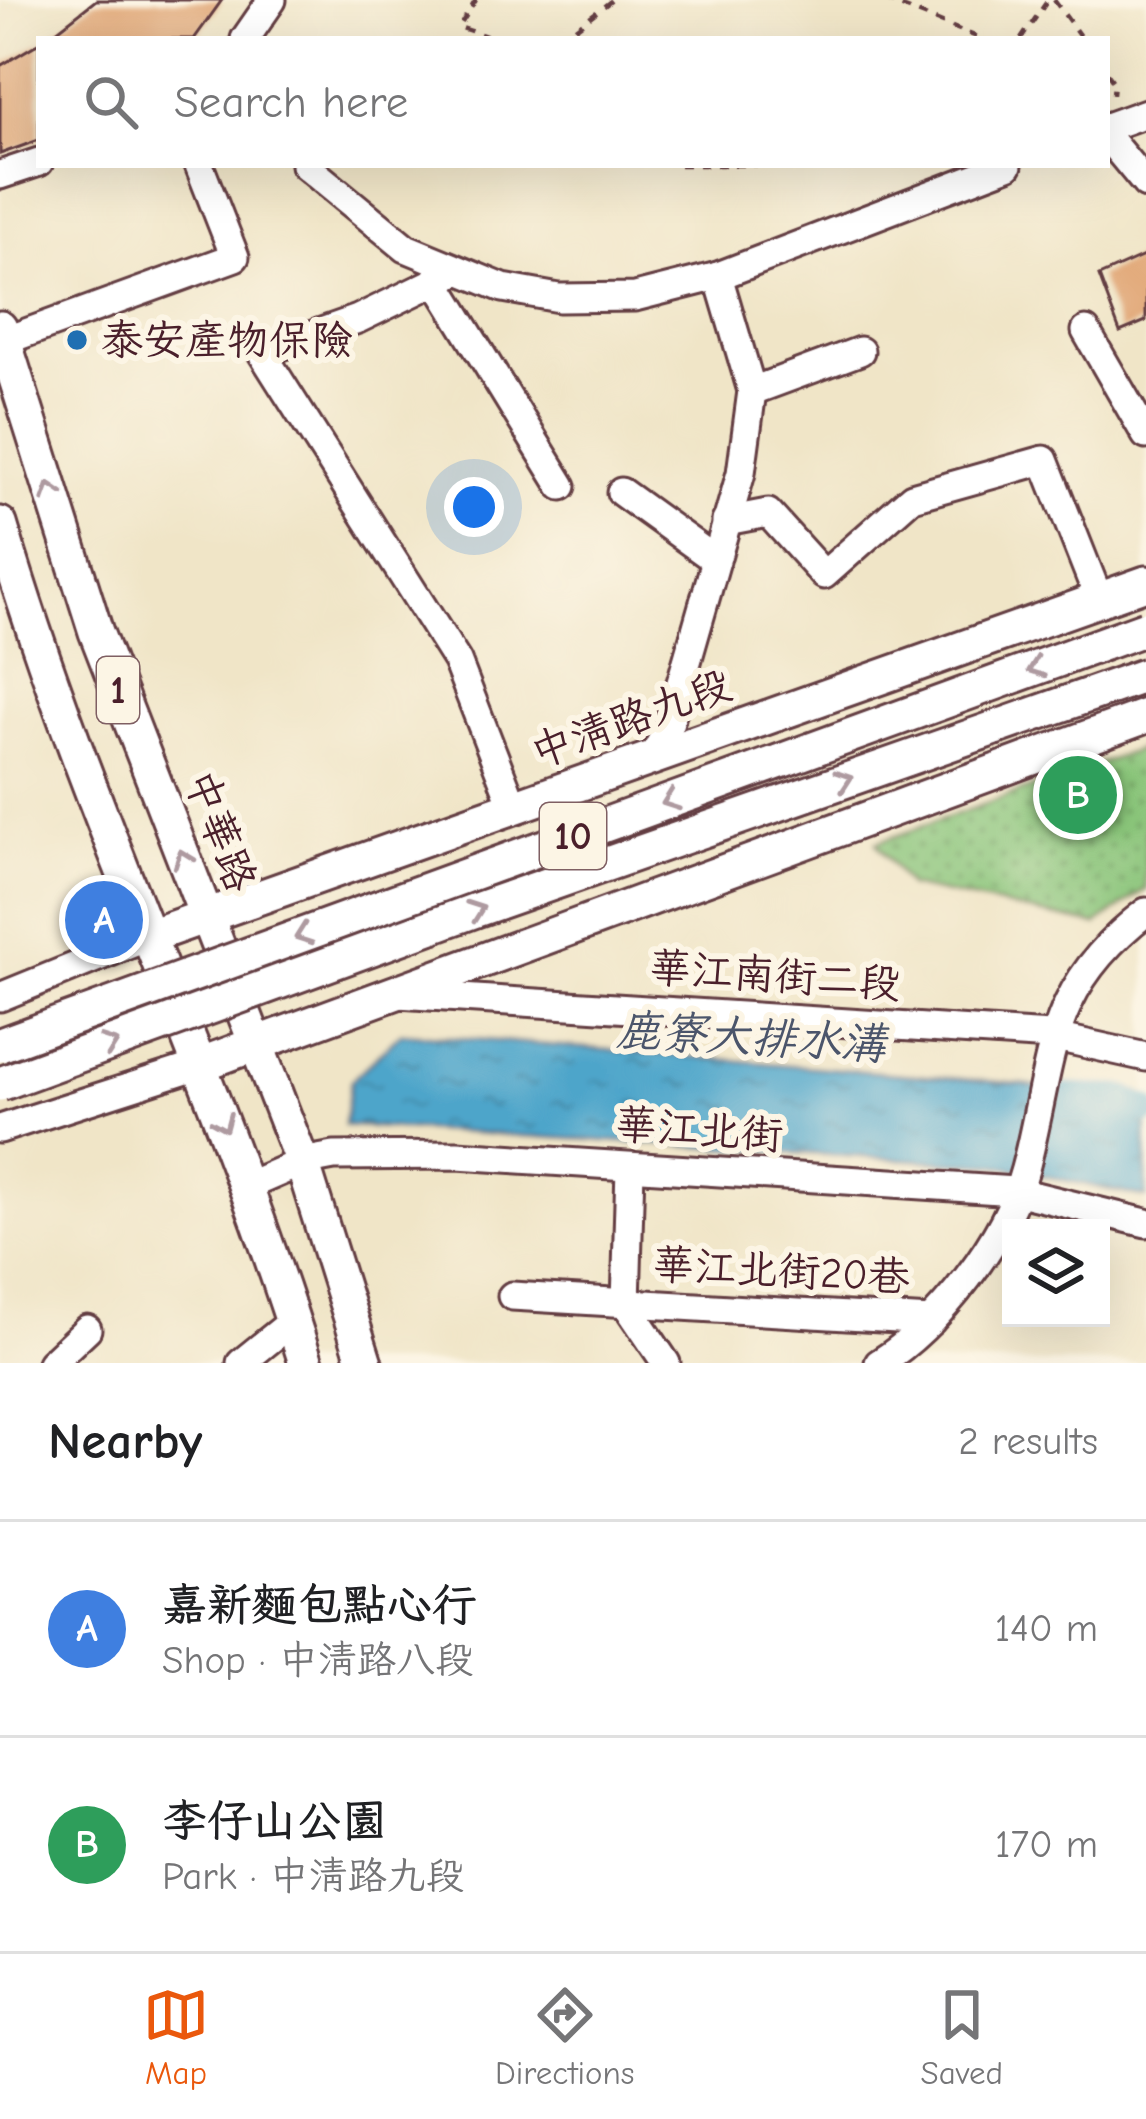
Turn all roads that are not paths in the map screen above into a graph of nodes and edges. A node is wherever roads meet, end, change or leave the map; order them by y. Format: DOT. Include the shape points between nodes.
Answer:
graph roads {
  1 [pos="272,0"];
  2 [pos="247,36"];
  3 [pos="1146,113"];
  4 [pos="1110,131"];
  5 [pos="1110,136"];
  6 [pos="36,163"];
  7 [pos="200,168"];
  8 [pos="309,168"];
  9 [pos="1000,168"];
  10 [pos="0,175"];
  11 [pos="1146,184"];
  12 [pos="718,275"];
  13 [pos="445,276"];
  14 [pos="1086,332"];
  15 [pos="2,334"];
  16 [pos="860,351"];
  17 [pos="752,391"];
  18 [pos="1146,435"];
  19 [pos="562,486"];
  20 [pos="621,492"];
  21 [pos="726,521"];
  22 [pos="0,524"];
  23 [pos="714,559"];
  24 [pos="1145,584"];
  25 [pos="1100,599"];
  26 [pos="1146,628"];
  27 [pos="1146,675"];
  28 [pos="1146,716"];
  29 [pos="653,758"];
  30 [pos="514,808"];
  31 [pos="1146,912"];
  32 [pos="206,920"];
  33 [pos="150,936"];
  34 [pos="0,984"];
  35 [pos="29,986"];
  36 [pos="397,994"];
  37 [pos="0,997"];
  38 [pos="0,1045"];
  39 [pos="258,1045"];
  40 [pos="1048,1050"];
  41 [pos="1146,1057"];
  42 [pos="199,1065"];
  43 [pos="0,1084"];
  44 [pos="0,1129"];
  45 [pos="302,1162"];
  46 [pos="630,1168"];
  47 [pos="1020,1182"];
  48 [pos="249,1185"];
  49 [pos="1146,1223"];
  50 [pos="512,1296"];
  51 [pos="626,1304"];
  52 [pos="293,1321"];
  53 [pos="932,1321"];
  54 [pos="87,1329"];
  55 [pos="51,1363"];
  56 [pos="241,1363"];
  57 [pos="306,1363"];
  58 [pos="365,1363"];
  59 [pos="666,1363"];
  60 [pos="879,1363"];
  1 -- 2 [label="street"];
  3 -- 4 [label="street"];
  5 -- 11 [label="street"];
  6 -- 10 [label="street"];
  7 -- 15 [label="street" via="235,257"];
  8 -- 13 [label="street"];
  9 -- 12 [label="street"];
  12 -- 13 [label="street" via="634,298 559,298"];
  12 -- 17 [label="street"];
  13 -- 19 [label="street"];
  13 -- 30 [label="street" via="358,319 262,352 457,661"];
  14 -- 18 [label="street"];
  32 -- 15 [label="main road, 中華路 / 1, one-way" via="96,632"];
  16 -- 17 [label="street"];
  17 -- 21 [label="street"];
  20 -- 23 [label="street"];
  21 -- 23 [label="street"];
  21 -- 25 [label="street" via="768,514 824,575 912,497 1044,460"];
  22 -- 33 [label="main road, 1"];
  23 -- 29 [label="street"];
  24 -- 25 [label="main road, 中清路九段"];
  25 -- 29 [label="main road, 中清路九段"];
  26 -- 38 [label="main road, 10, one-way, bridge"];
  43 -- 27 [label="main road, 10, one-way, bridge"];
  28 -- 36 [label="main road"];
  29 -- 30 [label="main road, 中清路九段"];
  30 -- 32 [label="main road, 中清路九段"];
  31 -- 40 [label="street" via="1116,935 1081,981"];
  32 -- 33 [label="main road, 中清路九段"];
  32 -- 39 [label="main road, 中華路 / 1"];
  33 -- 35 [label="street"];
  33 -- 42 [label="main road, 1"];
  34 -- 35 [label="street"];
  35 -- 37 [label="street"];
  36 -- 39 [label="main road"];
  36 -- 40 [label="street, 華江南街二段"];
  39 -- 42 [label="main road"];
  39 -- 45 [label="main road, 中華路 / 1"];
  40 -- 41 [label="street, 華江南街二段"];
  40 -- 47 [label="street"];
  42 -- 44 [label="street"];
  42 -- 48 [label="main road, 1, one-way"];
  45 -- 46 [label="street, 華江北街" via="457,1155"];
  45 -- 48 [label="street, 華江北街"];
  45 -- 58 [label="main road, 中華路 / 1"];
  46 -- 47 [label="street, 華江北街"];
  46 -- 51 [label="street, 華江北街20巷"];
  47 -- 49 [label="street, 華江北街"];
  47 -- 53 [label="street" via="958,1296"];
  48 -- 52 [label="main road, 1"];
  50 -- 51 [label="street, 華江北街20巷"];
  51 -- 53 [label="street, 華江北街20巷"];
  51 -- 59 [label="street, 華江北街20巷"];
  52 -- 56 [label="street"];
  52 -- 57 [label="main road, 1"];
  53 -- 60 [label="street"];
  54 -- 55 [label="street"];
}
